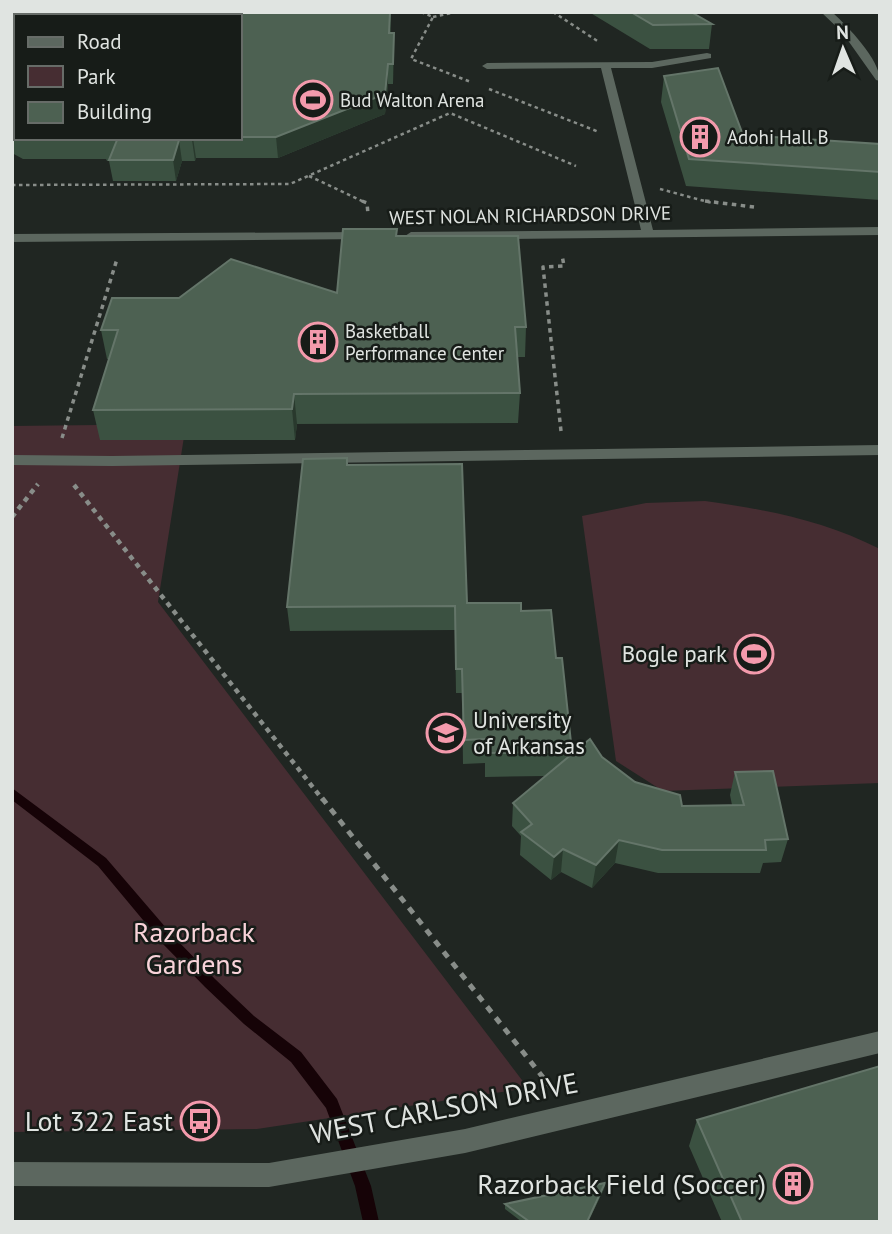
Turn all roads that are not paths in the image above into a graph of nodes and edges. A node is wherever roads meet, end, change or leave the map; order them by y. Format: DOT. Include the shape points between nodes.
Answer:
graph roads {
  1 [pos="826,12"];
  2 [pos="707,56"];
  3 [pos="605,65"];
  4 [pos="487,66"];
  5 [pos="880,78"];
  6 [pos="880,231"];
  7 [pos="648,233"];
  8 [pos="12,239"];
  9 [pos="880,450"];
  10 [pos="12,460"];
  11 [pos="880,1042"];
  12 [pos="12,1174"];
  1 -- 5 [label="street"];
  2 -- 3 [label="street" via="652,65"];
  3 -- 4 [label="street"];
  3 -- 7 [label="street"];
  6 -- 7 [label="street, WEST NOLAN RICHARDSON DRIVE"];
  7 -- 8 [label="street, WEST NOLAN RICHARDSON DRIVE"];
  9 -- 10 [label="street"];
  11 -- 12 [label="street, WEST CARLSON DRIVE" via="465,1141 269,1175"];
}
